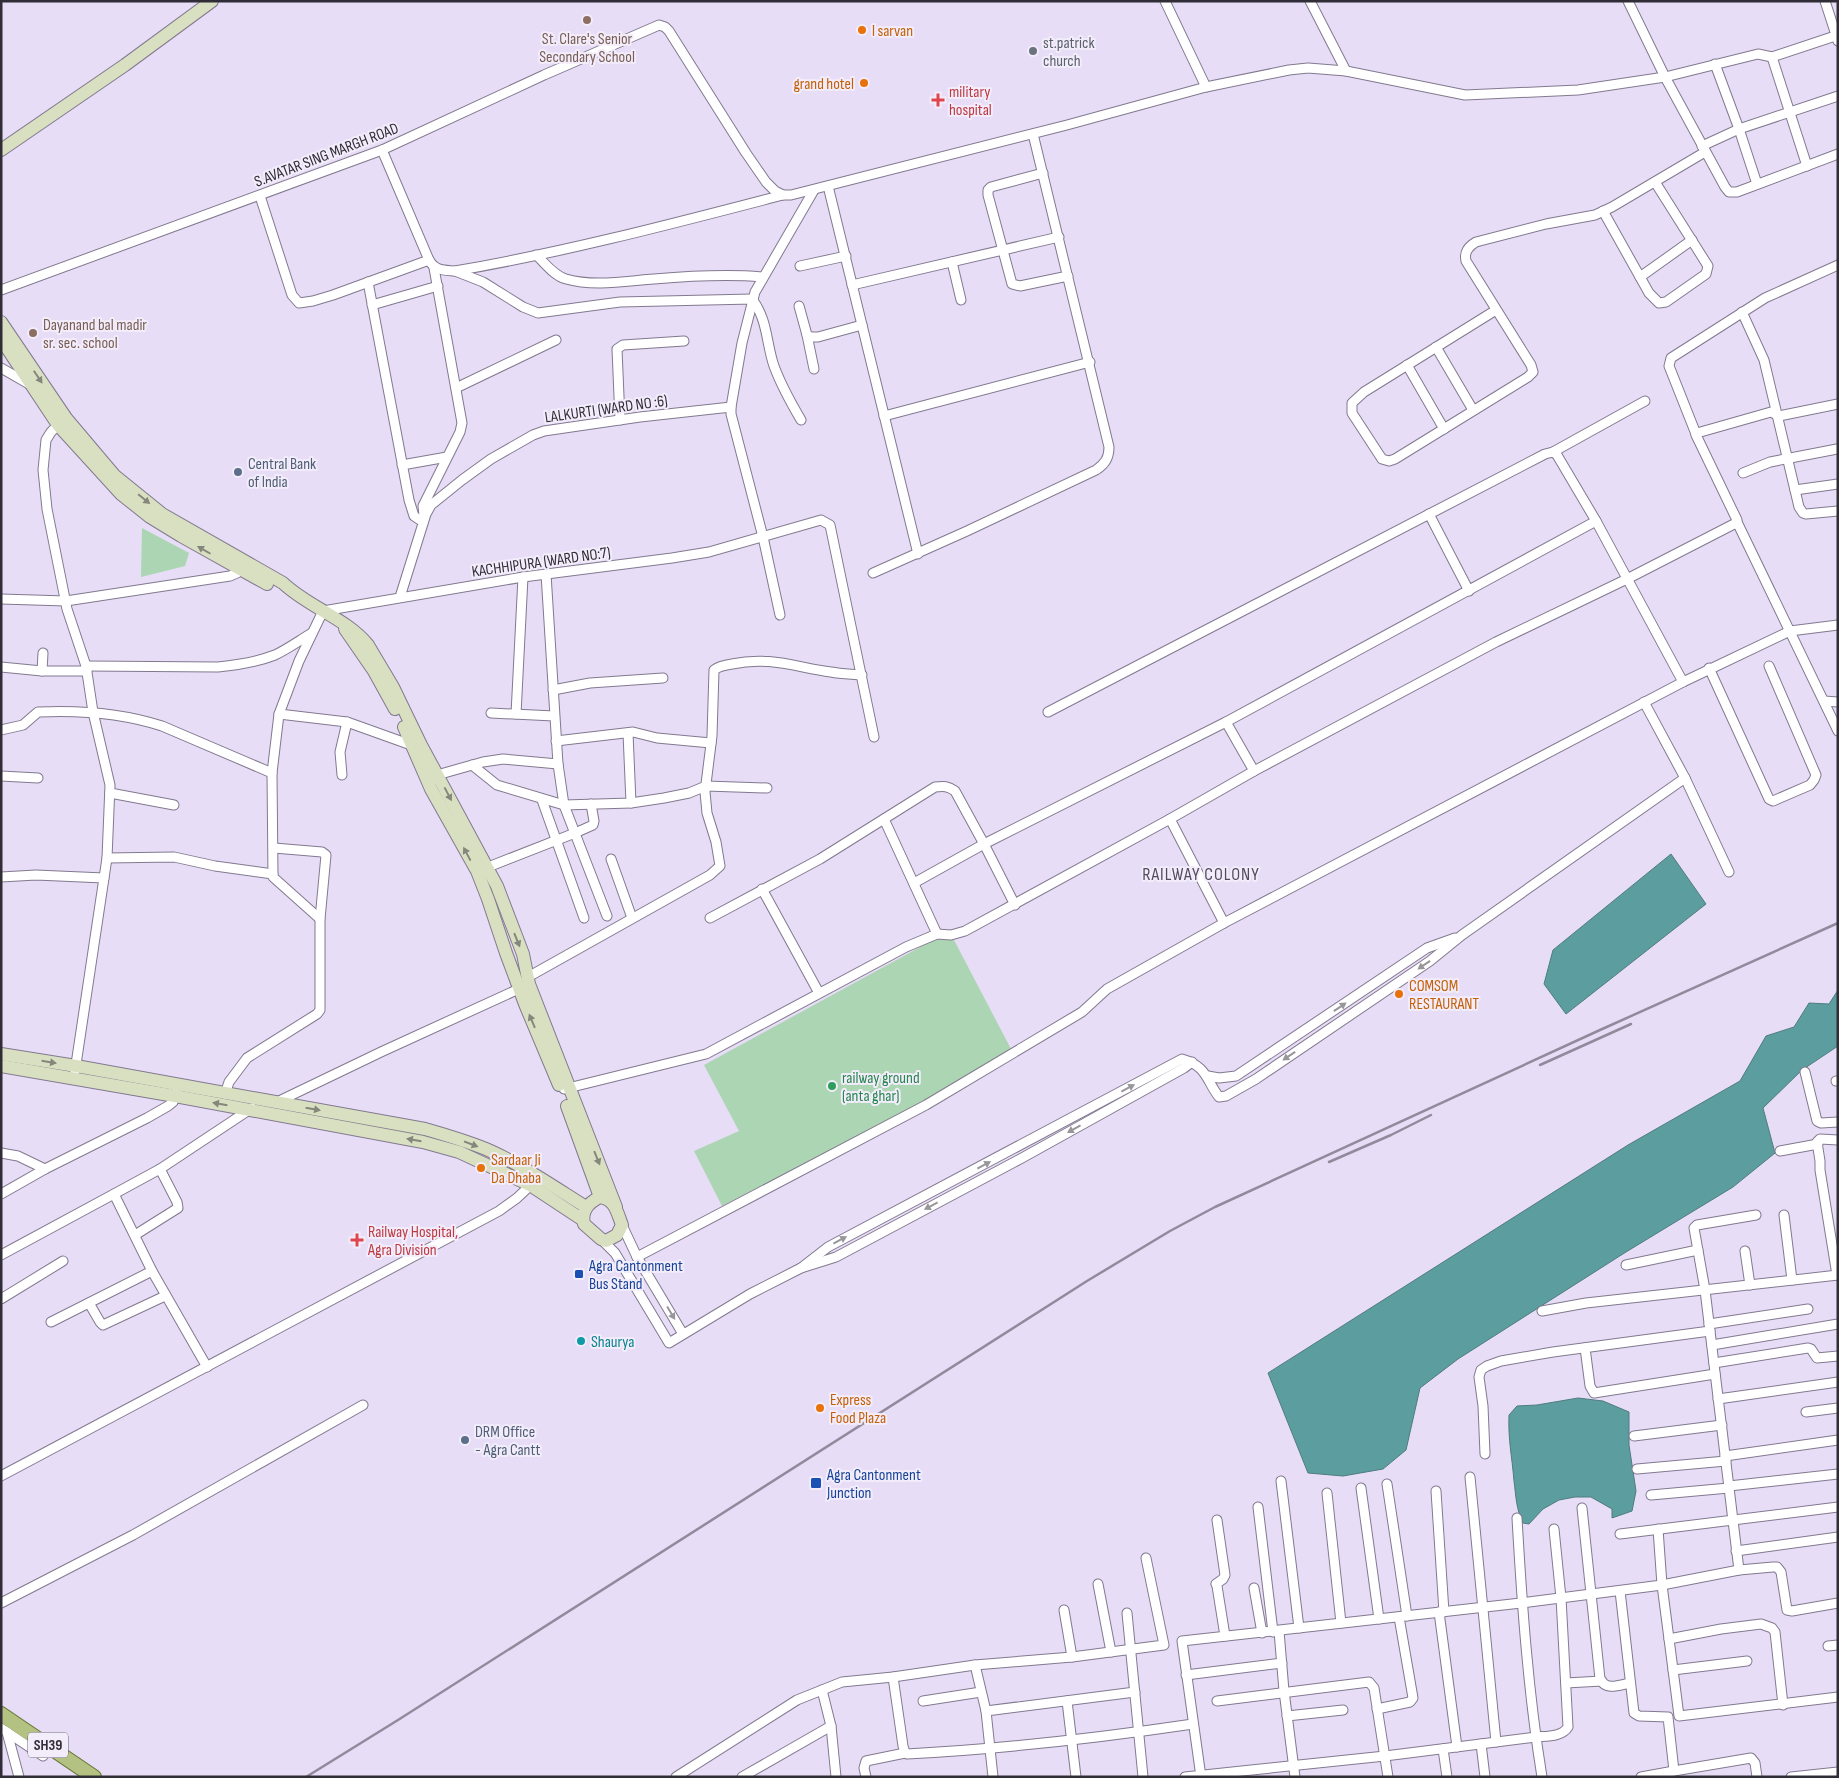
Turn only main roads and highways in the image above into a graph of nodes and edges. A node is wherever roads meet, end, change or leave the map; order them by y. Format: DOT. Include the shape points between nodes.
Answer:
graph roads {
  1 [pos="1,1714"];
  2 [pos="94,1777"];
  1 -- 2 [label="main road, SH39"];
}
